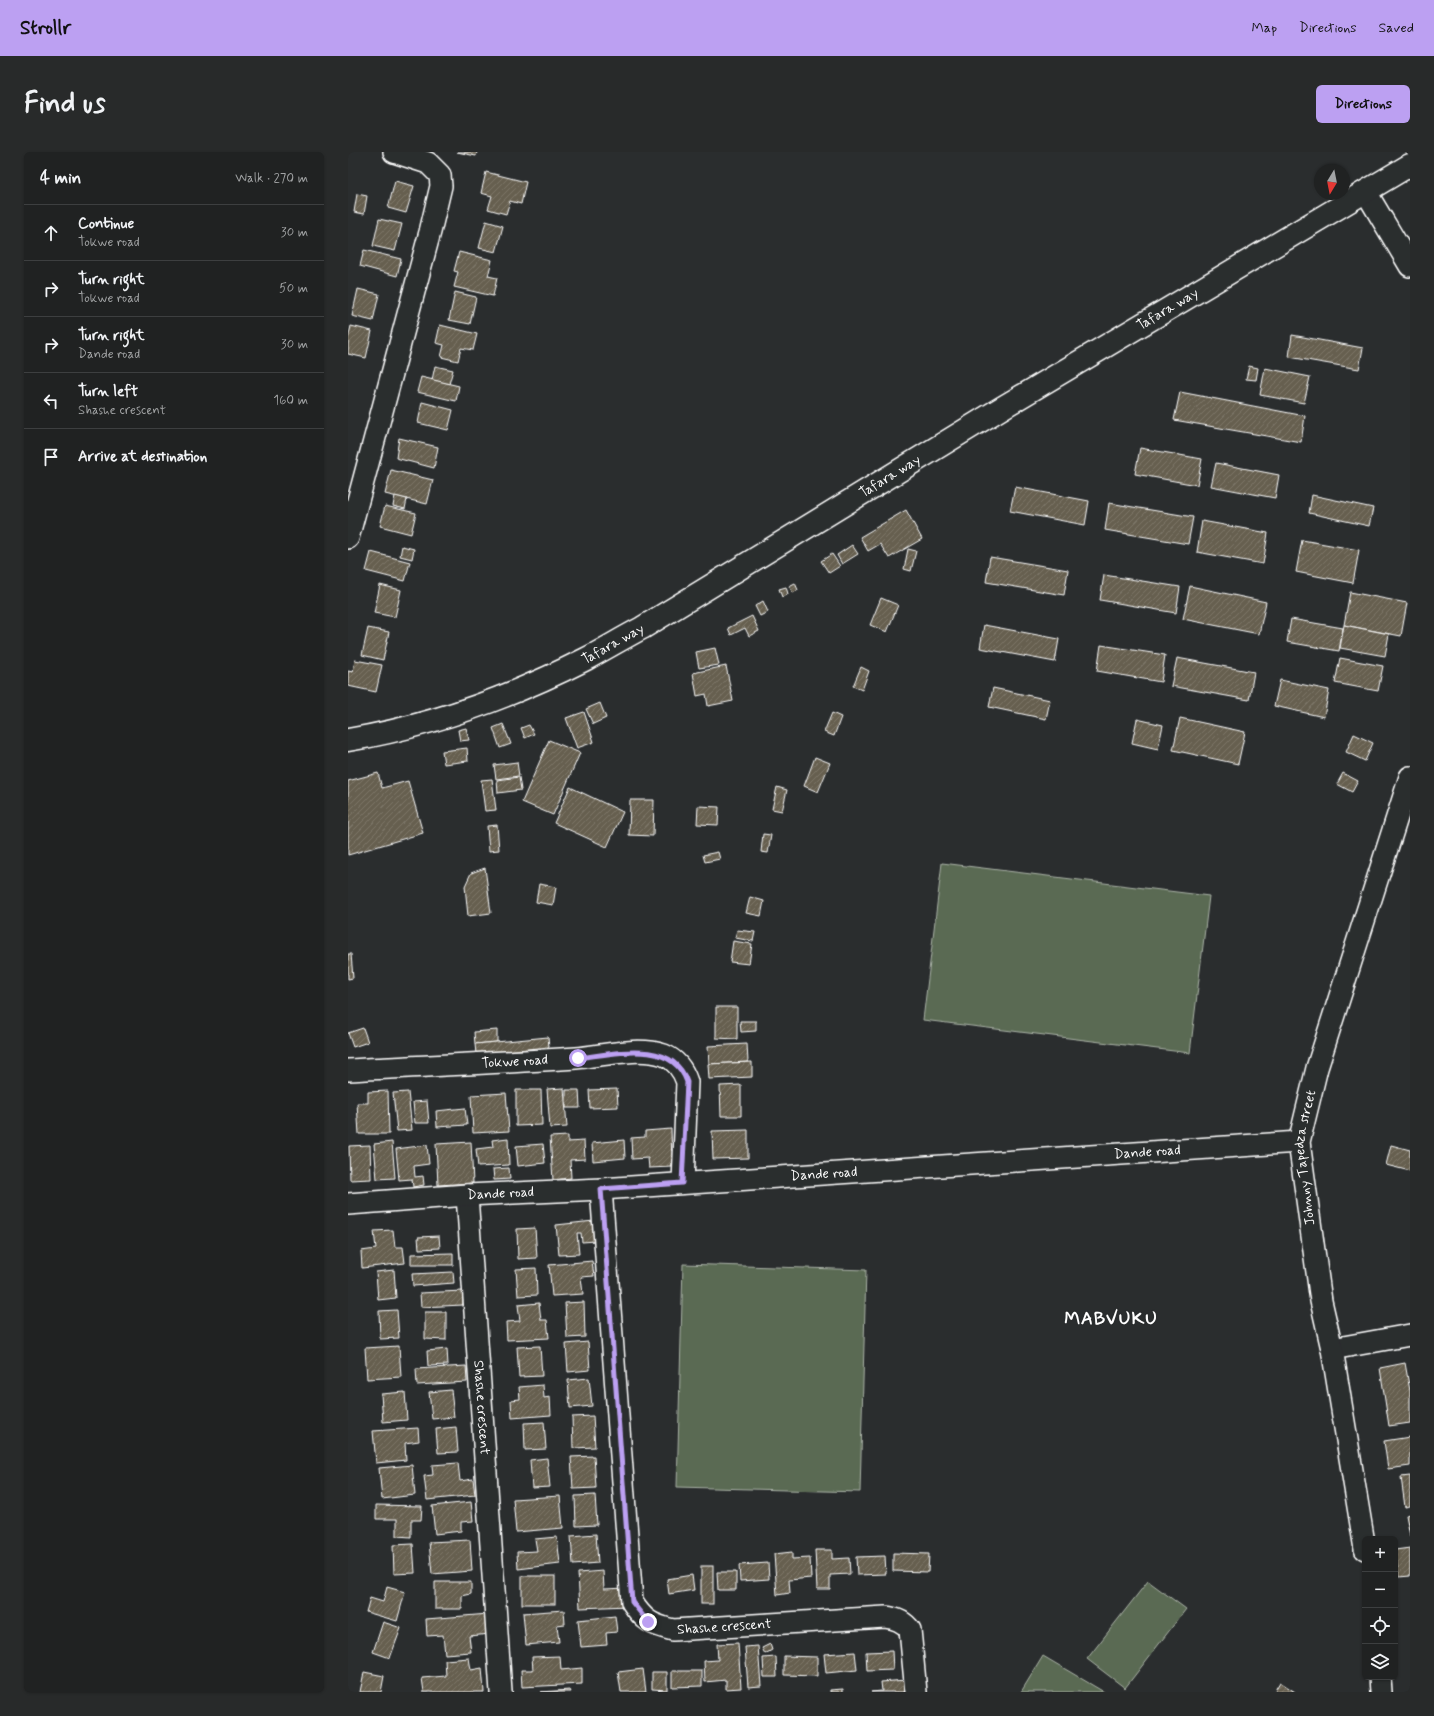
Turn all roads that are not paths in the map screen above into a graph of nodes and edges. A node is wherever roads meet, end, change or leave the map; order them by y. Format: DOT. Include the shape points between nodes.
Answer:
graph roads {
  1 [pos="394,152"];
  2 [pos="1410,165"];
  3 [pos="1366,192"];
  4 [pos="1410,266"];
  5 [pos="348,538"];
  6 [pos="348,740"];
  7 [pos="1410,777"];
  8 [pos="1405,811"];
  9 [pos="348,1070"];
  10 [pos="1299,1142"];
  11 [pos="682,1183"];
  12 [pos="601,1189"];
  13 [pos="467,1195"];
  14 [pos="348,1204"];
  15 [pos="1410,1334"];
  16 [pos="1332,1349"];
  17 [pos="1363,1536"];
  18 [pos="1380,1680"];
  19 [pos="501,1692"];
  20 [pos="916,1692"];
  21 [pos="1381,1692"];
  1 -- 5 [label="street" via="434,167 440,174 441,186"];
  2 -- 3 [label="street, Tafara way"];
  3 -- 4 [label="street"];
  3 -- 6 [label="street, Tafara way" via="1000,409 642,628 586,659 541,681 440,719 389,733"];
  7 -- 8 [label="street, Johnny Tapedza street"];
  8 -- 10 [label="street, Johnny Tapedza street" via="1317,1068"];
  9 -- 11 [label="street, Tokwe road" via="578,1058 628,1052 664,1055 676,1063 687,1082"];
  10 -- 11 [label="street, Dande road"];
  10 -- 16 [label="street, Johnny Tapedza street" via="1321,1301"];
  11 -- 12 [label="street, Dande road"];
  12 -- 13 [label="street, Dande road"];
  12 -- 20 [label="street, Shashe crescent" via="632,1602 648,1622 673,1630 893,1618 906,1624 910,1630"];
  13 -- 14 [label="street, Dande road"];
  13 -- 19 [label="street, Shashe crescent"];
  15 -- 16 [label="street"];
  16 -- 17 [label="street, Johnny Tapedza street"];
  18 -- 21 [label="street"];
}
